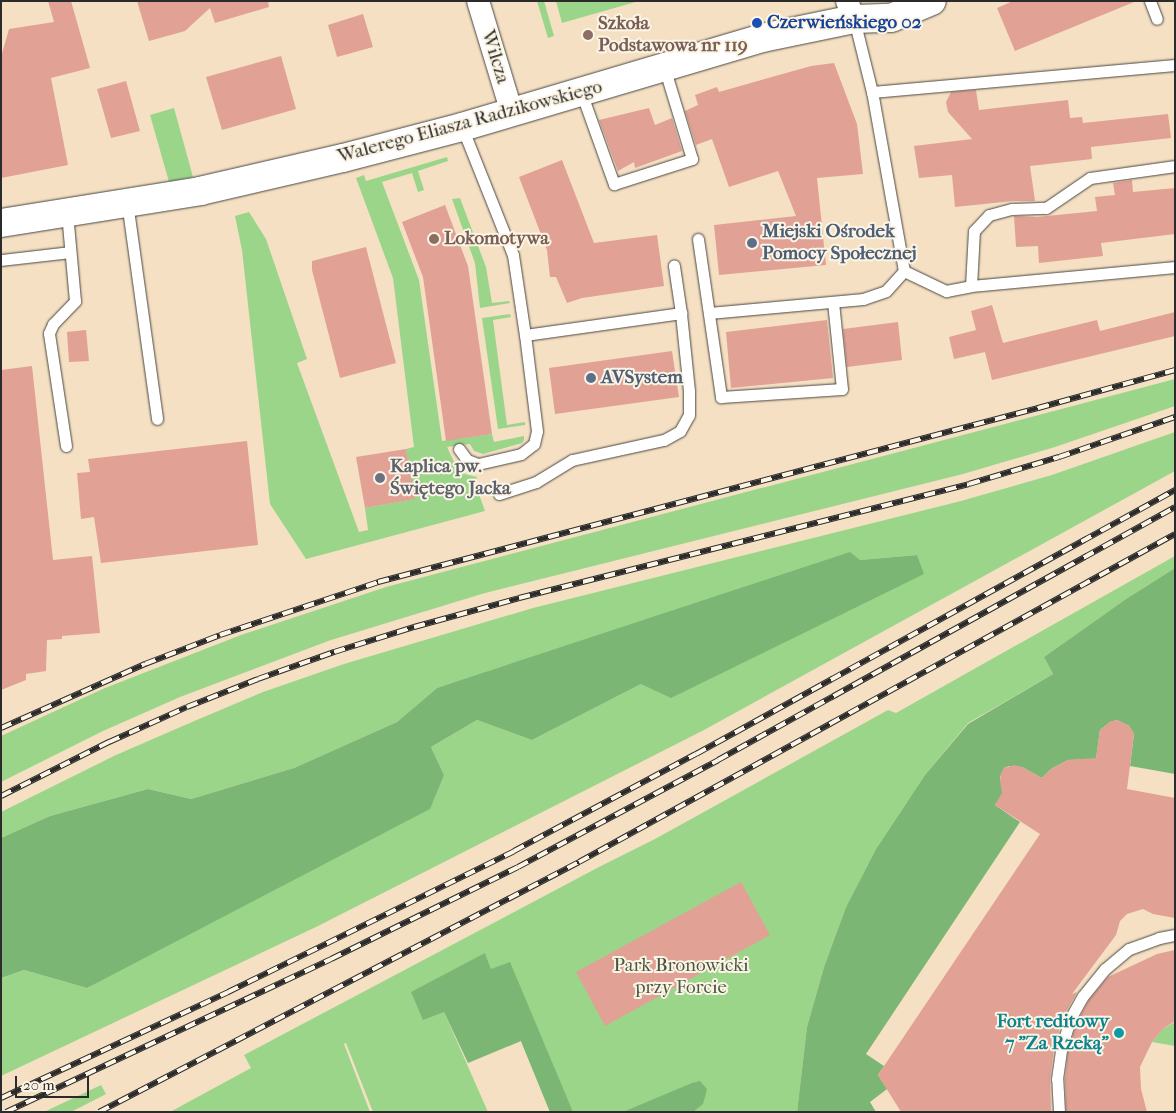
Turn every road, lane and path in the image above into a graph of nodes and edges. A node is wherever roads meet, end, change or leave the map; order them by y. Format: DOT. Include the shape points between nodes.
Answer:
graph roads {
  1 [pos="478,1"];
  2 [pos="932,1"];
  3 [pos="1150,1"];
  4 [pos="851,10"];
  5 [pos="1157,19"];
  6 [pos="1175,64"];
  7 [pos="664,67"];
  8 [pos="581,92"];
  9 [pos="872,92"];
  10 [pos="512,113"];
  11 [pos="462,127"];
  12 [pos="1175,166"];
  13 [pos="127,202"];
  14 [pos="66,211"];
  15 [pos="1,223"];
  16 [pos="698,239"];
  17 [pos="70,252"];
  18 [pos="1,260"];
  19 [pos="674,266"];
  20 [pos="1175,268"];
  21 [pos="904,271"];
  22 [pos="971,286"];
  23 [pos="833,302"];
  24 [pos="680,313"];
  25 [pos="709,313"];
  26 [pos="525,334"];
  27 [pos="157,419"];
  28 [pos="66,446"];
  29 [pos="460,449"];
  30 [pos="499,494"];
  31 [pos="1175,934"];
  32 [pos="1058,1112"];
  1 -- 10 [label="street, Wilcza"];
  2 -- 4 [label="street, Walerego Eliasza Radzikowskiego" via="891,18"];
  3 -- 5 [label="lane"];
  4 -- 7 [label="street, Walerego Eliasza Radzikowskiego"];
  4 -- 9 [label="lane"];
  6 -- 9 [label="lane"];
  7 -- 8 [label="street, Walerego Eliasza Radzikowskiego"];
  7 -- 8 [label="lane" via="692,159 614,184"];
  8 -- 10 [label="street, Walerego Eliasza Radzikowskiego"];
  9 -- 21 [label="lane"];
  10 -- 11 [label="street, Walerego Eliasza Radzikowskiego"];
  11 -- 13 [label="street, Walerego Eliasza Radzikowskiego" via="200,191"];
  11 -- 26 [label="lane" via="512,255"];
  12 -- 22 [label="lane" via="1090,178 1046,208 1012,209 989,215 974,231"];
  13 -- 14 [label="street, Walerego Eliasza Radzikowskiego"];
  13 -- 27 [label="lane"];
  14 -- 15 [label="street, Walerego Eliasza Radzikowskiego"];
  14 -- 17 [label="lane"];
  16 -- 25 [label="lane"];
  17 -- 18 [label="lane"];
  17 -- 28 [label="lane" via="75,301 52,324 49,334"];
  19 -- 24 [label="lane"];
  20 -- 22 [label="lane"];
  21 -- 22 [label="lane" via="946,291"];
  21 -- 23 [label="lane" via="886,291 863,300"];
  23 -- 25 [label="lane"];
  23 -- 25 [label="lane" via="842,389 721,397"];
  24 -- 26 [label="lane"];
  24 -- 30 [label="lane" via="689,391 689,415 680,431 664,440 572,460 536,482"];
  26 -- 29 [label="lane" via="537,431 534,444 521,454 478,464 467,460"];
  31 -- 32 [label="lane" via="1129,949 1083,996 1070,1019 1061,1049 1057,1079"];
}
